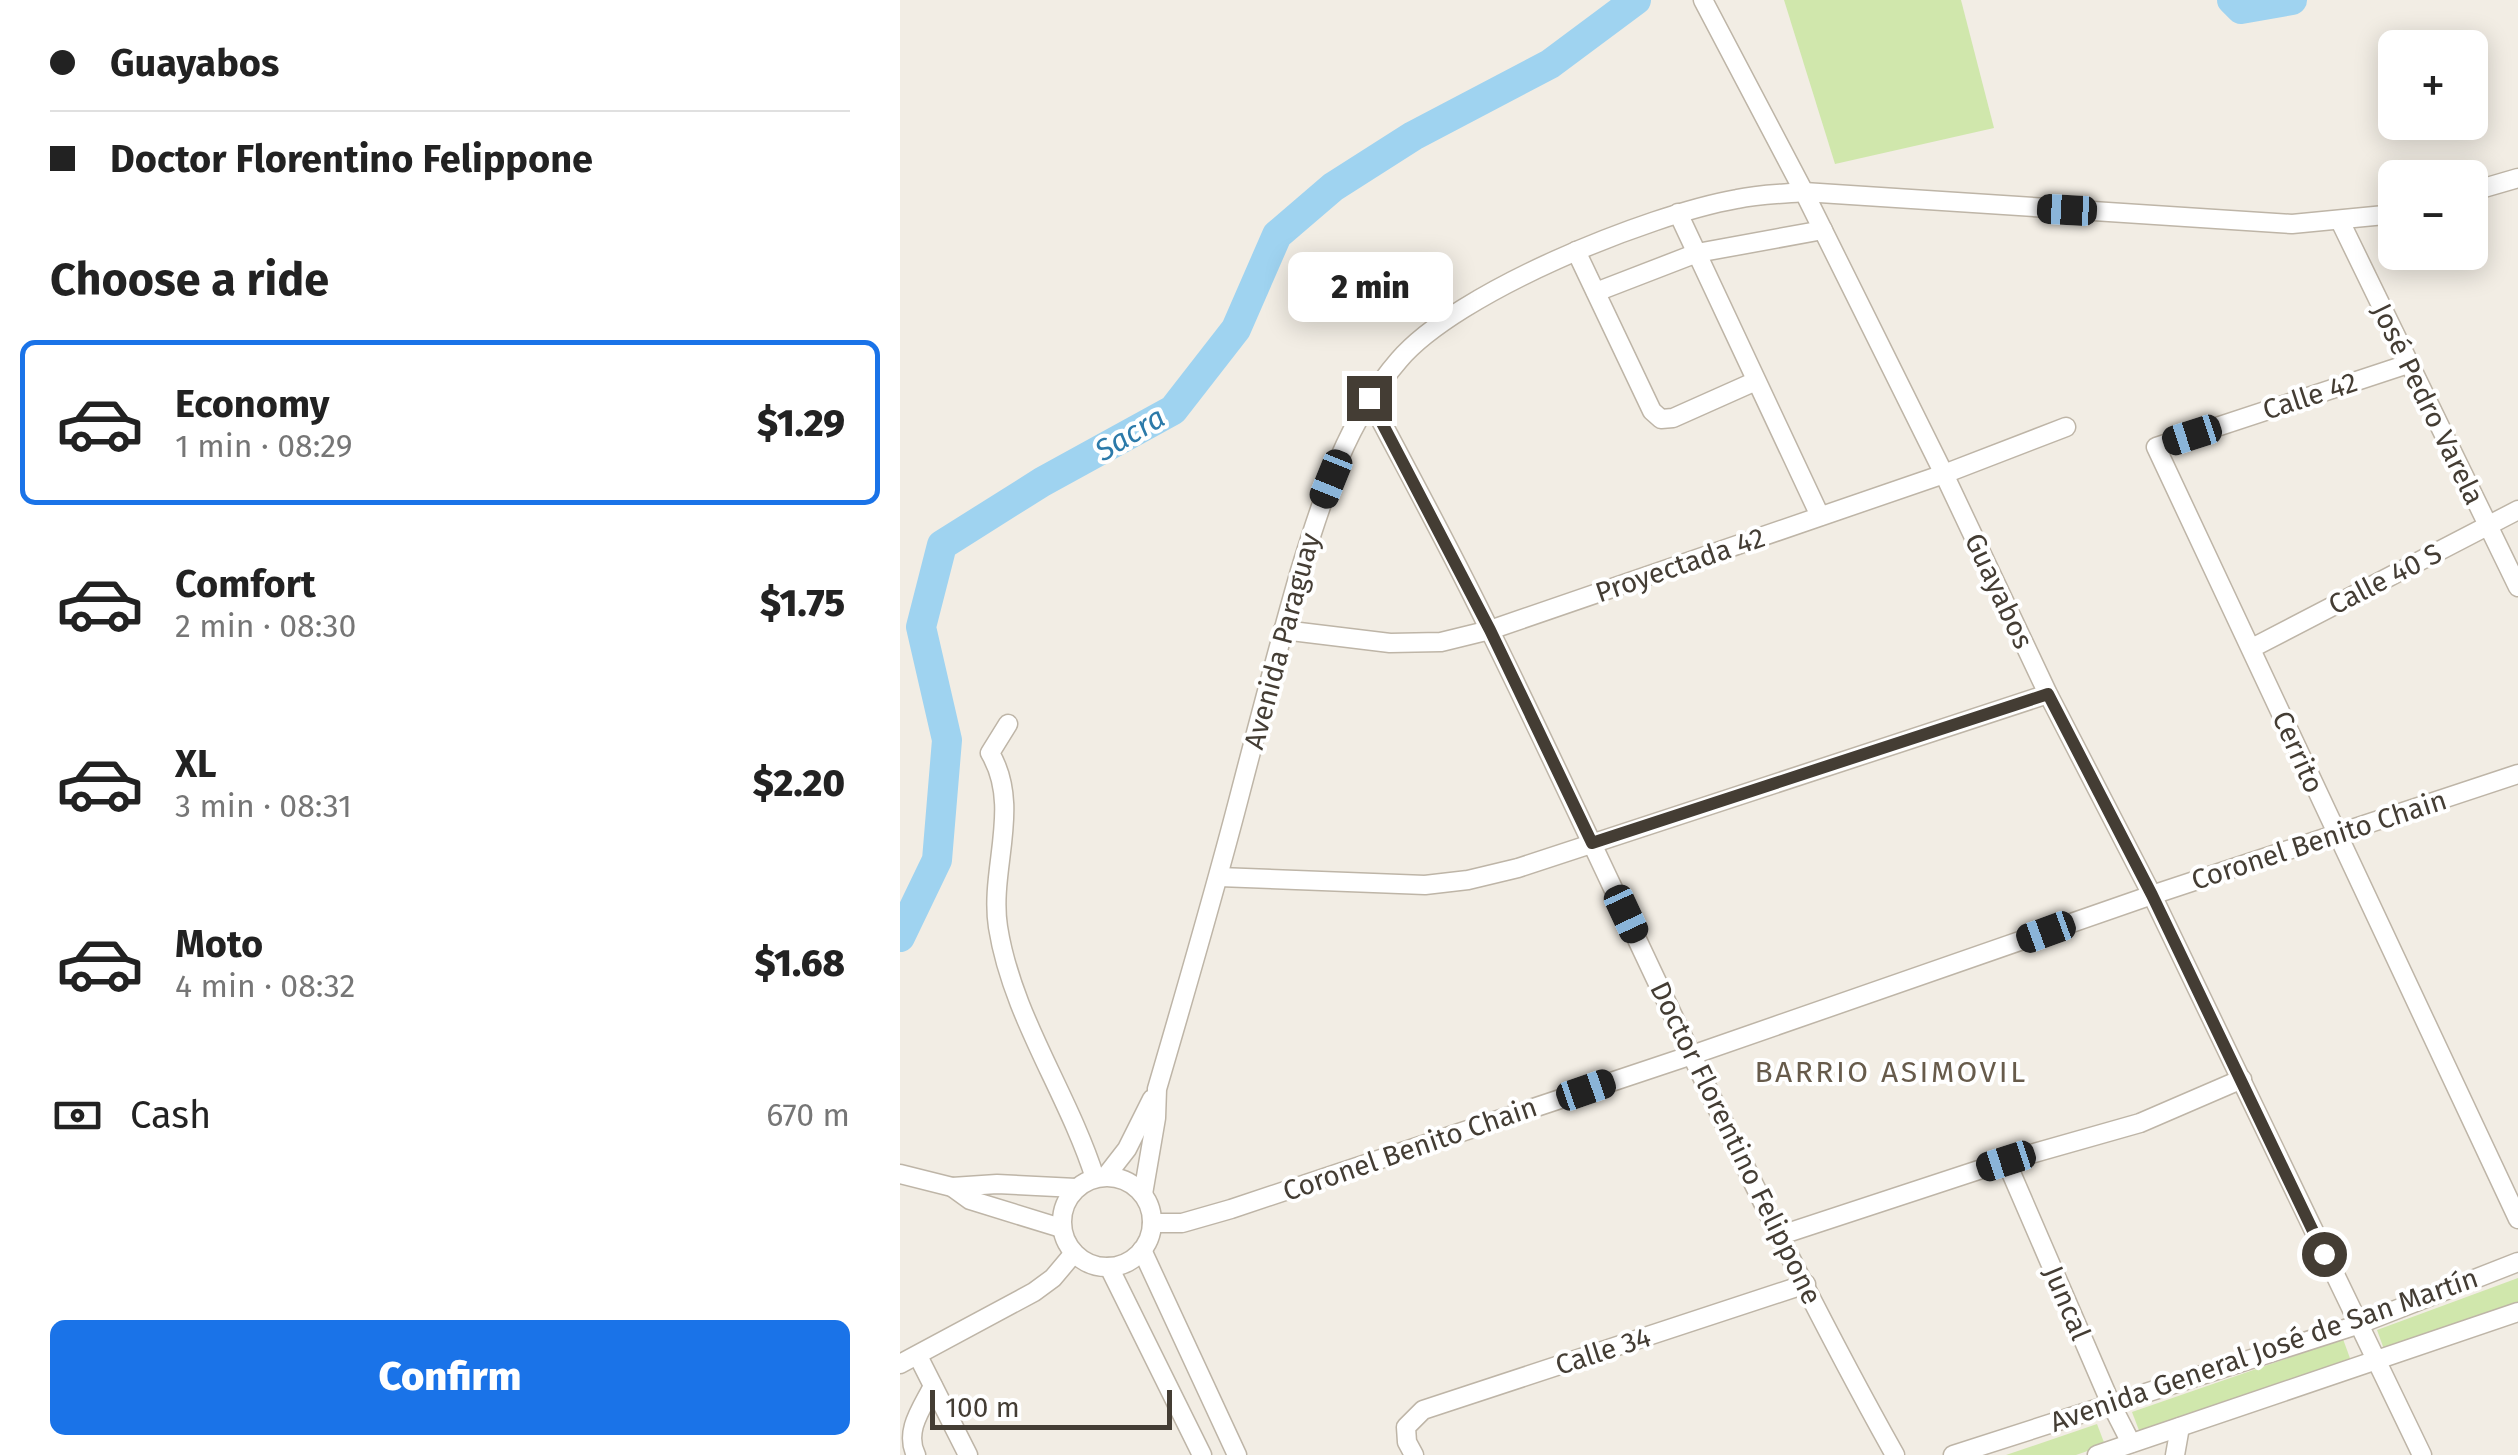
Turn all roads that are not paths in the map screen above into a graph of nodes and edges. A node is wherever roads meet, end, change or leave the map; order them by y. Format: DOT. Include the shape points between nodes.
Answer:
graph roads {
  1 [pos="1703,0"];
  2 [pos="2518,178"];
  3 [pos="2488,187"];
  4 [pos="1804,192"];
  5 [pos="1678,214"];
  6 [pos="2378,216"];
  7 [pos="2340,221"];
  8 [pos="1823,230"];
  9 [pos="1576,251"];
  10 [pos="1696,252"];
  11 [pos="1596,292"];
  12 [pos="2408,364"];
  13 [pos="1756,380"];
  14 [pos="1369,398"];
  15 [pos="2066,426"];
  16 [pos="2156,447"];
  17 [pos="1944,474"];
  18 [pos="2518,510"];
  19 [pos="1820,516"];
  20 [pos="2488,526"];
  21 [pos="2518,586"];
  22 [pos="1283,630"];
  23 [pos="1490,630"];
  24 [pos="2252,648"];
  25 [pos="2048,694"];
  26 [pos="1008,724"];
  27 [pos="2518,774"];
  28 [pos="2336,836"];
  29 [pos="1592,843"];
  30 [pos="1219,877"];
  31 [pos="2152,895"];
  32 [pos="1692,1055"];
  33 [pos="2242,1079"];
  34 [pos="1156,1089"];
  35 [pos="2006,1161"];
  36 [pos="900,1174"];
  37 [pos="1100,1177"];
  38 [pos="952,1188"];
  39 [pos="1076,1188"];
  40 [pos="1144,1194"];
  41 [pos="2518,1219"];
  42 [pos="1152,1223"];
  43 [pos="1061,1228"];
  44 [pos="1781,1235"];
  45 [pos="1142,1250"];
  46 [pos="1074,1253"];
  47 [pos="2518,1262"];
  48 [pos="1109,1267"];
  49 [pos="1806,1284"];
  50 [pos="2518,1312"];
  51 [pos="2357,1324"];
  52 [pos="909,1360"];
  53 [pos="2375,1362"];
  54 [pos="933,1386"];
  55 [pos="2111,1404"];
  56 [pos="2180,1427"];
  57 [pos="2131,1443"];
  58 [pos="916,1455"];
  59 [pos="968,1455"];
  60 [pos="1202,1455"];
  61 [pos="1238,1455"];
  62 [pos="1414,1455"];
  63 [pos="1895,1455"];
  64 [pos="1952,1455"];
  65 [pos="2097,1455"];
  66 [pos="2174,1455"];
  67 [pos="2422,1455"];
  1 -- 4 [label="street, Guayabos"];
  2 -- 3 [label="street"];
  4 -- 5 [label="street, Avenida Paraguay" via="1738,198"];
  4 -- 7 [label="street, Avenida Paraguay" via="2273,223"];
  4 -- 8 [label="street, Guayabos"];
  5 -- 9 [label="street, Avenida Paraguay"];
  5 -- 10 [label="street"];
  6 -- 7 [label="street, Avenida Paraguay"];
  7 -- 12 [label="street, José Pedro Varela"];
  8 -- 10 [label="street"];
  8 -- 17 [label="street, Guayabos"];
  9 -- 11 [label="street"];
  9 -- 14 [label="street, Avenida Paraguay" via="1435,325"];
  10 -- 11 [label="street"];
  10 -- 13 [label="street"];
  11 -- 13 [label="street" via="1661,419"];
  12 -- 16 [label="street, Calle 42"];
  12 -- 20 [label="street, José Pedro Varela"];
  13 -- 19 [label="street"];
  14 -- 22 [label="street, Avenida Paraguay" via="1320,507"];
  14 -- 23 [label="street, Doctor Florentino Felippone"];
  15 -- 17 [label="street, Proyectada 42"];
  16 -- 24 [label="street, Cerrito"];
  17 -- 19 [label="street, Proyectada 42"];
  17 -- 25 [label="street, Guayabos"];
  18 -- 20 [label="street, Calle 40 S"];
  19 -- 23 [label="street, Proyectada 42"];
  20 -- 21 [label="street, José Pedro Varela"];
  20 -- 24 [label="street, Calle 40 S"];
  22 -- 23 [label="street, Proyectada 42" via="1390,643 1441,642"];
  22 -- 30 [label="street, Avenida Paraguay"];
  23 -- 29 [label="street, Doctor Florentino Felippone"];
  24 -- 28 [label="street, Cerrito"];
  25 -- 29 [label="street"];
  25 -- 31 [label="street, Guayabos"];
  26 -- 37 [label="street" via="990,753 1005,798 997,924 1016,993"];
  27 -- 28 [label="street, Coronel Benito Chain"];
  28 -- 31 [label="street, Coronel Benito Chain"];
  28 -- 41 [label="street, Cerrito"];
  29 -- 30 [label="street" via="1518,868 1425,885"];
  29 -- 32 [label="street, Doctor Florentino Felippone"];
  30 -- 34 [label="street, Avenida Paraguay"];
  31 -- 32 [label="street, Coronel Benito Chain"];
  31 -- 33 [label="street, Guayabos"];
  32 -- 42 [label="street, Coronel Benito Chain" via="1200,1219"];
  32 -- 44 [label="street, Doctor Florentino Felippone"];
  33 -- 35 [label="street" via="2140,1123"];
  33 -- 51 [label="street, Guayabos"];
  34 -- 37 [label="street" via="1127,1149"];
  34 -- 40 [label="street, Avenida Paraguay"];
  35 -- 44 [label="street"];
  35 -- 55 [label="street, Juncal"];
  36 -- 38 [label="street"];
  37 -- 39 [label="street"];
  37 -- 40 [label="street" via="1127,1181"];
  38 -- 39 [label="street"];
  38 -- 43 [label="street" via="970,1200"];
  39 -- 43 [label="street"];
  40 -- 42 [label="street"];
  42 -- 45 [label="street"];
  43 -- 46 [label="street"];
  44 -- 49 [label="street, Doctor Florentino Felippone"];
  45 -- 48 [label="street"];
  45 -- 61 [label="street"];
  46 -- 48 [label="street"];
  46 -- 52 [label="street" via="1034,1292"];
  47 -- 51 [label="street, Avenida General José de San Martín"];
  48 -- 60 [label="street"];
  49 -- 62 [label="street, Calle 34" via="1423,1410 1406,1427"];
  49 -- 63 [label="street, Doctor Florentino Felippone"];
  50 -- 53 [label="street, Avenida General José de San Martín"];
  51 -- 53 [label="street, Guayabos"];
  51 -- 55 [label="street, Avenida General José de San Martín"];
  52 -- 54 [label="street"];
  53 -- 56 [label="street, Avenida General José de San Martín"];
  53 -- 67 [label="street, Guayabos"];
  54 -- 58 [label="street" via="912,1428"];
  54 -- 59 [label="street"];
  55 -- 57 [label="street, Juncal"];
  55 -- 64 [label="street, Avenida General José de San Martín"];
  56 -- 57 [label="street, Avenida General José de San Martín"];
  56 -- 66 [label="street"];
  57 -- 65 [label="street, Avenida General José de San Martín"];
}
